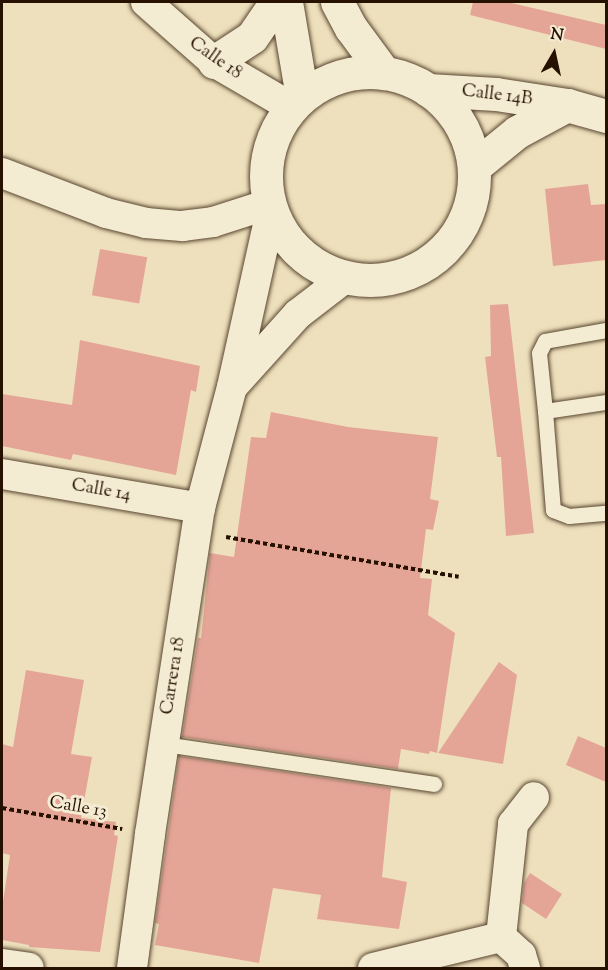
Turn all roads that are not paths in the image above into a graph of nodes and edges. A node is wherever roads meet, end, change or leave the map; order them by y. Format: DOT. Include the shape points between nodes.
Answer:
graph roads {
  1 [pos="146,2"];
  2 [pos="276,2"];
  3 [pos="286,2"];
  4 [pos="337,2"];
  5 [pos="214,62"];
  6 [pos="384,73"];
  7 [pos="428,90"];
  8 [pos="296,102"];
  9 [pos="567,105"];
  10 [pos="606,116"];
  11 [pos="474,167"];
  12 [pos="2,173"];
  13 [pos="270,207"];
  14 [pos="346,278"];
  15 [pos="606,330"];
  16 [pos="232,387"];
  17 [pos="606,402"];
  18 [pos="545,411"];
  19 [pos="2,474"];
  20 [pos="606,513"];
  21 [pos="198,520"];
  22 [pos="164,744"];
  23 [pos="435,784"];
  24 [pos="534,797"];
  25 [pos="501,937"];
  26 [pos="2,964"];
  27 [pos="29,969"];
  28 [pos="132,969"];
  29 [pos="373,969"];
  30 [pos="525,969"];
  1 -- 5 [label="street, Calle 18"];
  2 -- 5 [label="street" via="252,37"];
  3 -- 8 [label="street"];
  4 -- 6 [label="street"];
  5 -- 8 [label="street, Calle 18"];
  6 -- 7 [label="street"];
  6 -- 8 [label="street" via="340,76"];
  7 -- 9 [label="street, Calle 14B" via="496,94"];
  7 -- 11 [label="street" via="460,123"];
  8 -- 13 [label="street" via="277,129 268,153 265,178"];
  9 -- 10 [label="street, Calle 14B"];
  9 -- 11 [label="street, Calle 14B" via="518,132"];
  11 -- 14 [label="street" via="467,215 438,255 395,277"];
  12 -- 13 [label="street" via="106,213 146,223 182,226 213,222"];
  13 -- 14 [label="street" via="293,246 308,260"];
  13 -- 16 [label="street, Carrera 18"];
  14 -- 16 [label="street, Carrera 18" via="298,314"];
  15 -- 18 [label="lane" via="544,341 540,346"];
  16 -- 21 [label="street, Carrera 18"];
  17 -- 18 [label="lane"];
  18 -- 20 [label="lane" via="553,510 569,516"];
  19 -- 21 [label="street, Calle 14"];
  21 -- 22 [label="street, Carrera 18"];
  22 -- 23 [label="lane"];
  22 -- 28 [label="street, Carrera 18"];
  24 -- 25 [label="street" via="513,824"];
  25 -- 29 [label="street"];
  25 -- 30 [label="street" via="521,955"];
  26 -- 27 [label="street"];
}
